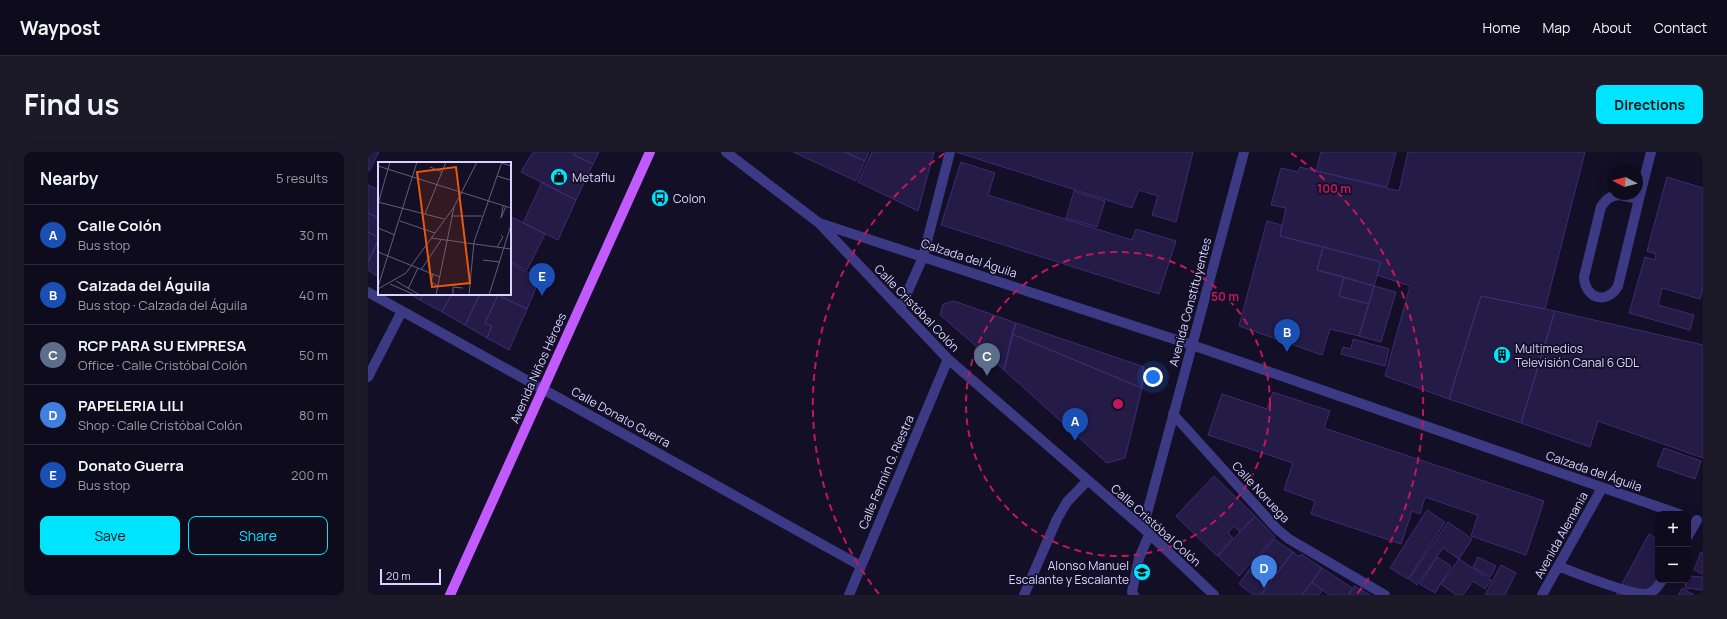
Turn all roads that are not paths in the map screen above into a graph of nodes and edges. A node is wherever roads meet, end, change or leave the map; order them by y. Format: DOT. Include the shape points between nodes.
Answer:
graph roads {
  1 [pos="650,152"];
  2 [pos="726,152"];
  3 [pos="950,152"];
  4 [pos="1244,152"];
  5 [pos="1651,152"];
  6 [pos="1643,183"];
  7 [pos="1639,199"];
  8 [pos="819,223"];
  9 [pos="923,257"];
  10 [pos="368,292"];
  11 [pos="900,309"];
  12 [pos="402,311"];
  13 [pos="1192,345"];
  14 [pos="948,360"];
  15 [pos="368,377"];
  16 [pos="543,389"];
  17 [pos="1173,414"];
  18 [pos="1087,480"];
  19 [pos="1602,488"];
  20 [pos="1670,511"];
  21 [pos="1696,520"];
  22 [pos="1691,530"];
  23 [pos="1146,531"];
  24 [pos="860,566"];
  25 [pos="1558,566"];
  26 [pos="1660,583"];
  27 [pos="450,595"];
  28 [pos="849,595"];
  29 [pos="1024,595"];
  30 [pos="1134,595"];
  31 [pos="1214,595"];
  32 [pos="1385,595"];
  33 [pos="1542,595"];
  1 -- 16 [label="main road, Avenida Niños Héroes"];
  2 -- 8 [label="street, Calle Cristóbal Colón"];
  3 -- 9 [label="street"];
  4 -- 13 [label="street, Avenida Constituyentes"];
  5 -- 6 [label="street"];
  7 -- 7 [label="street" via="1612,196 1601,206 1584,277 1584,286 1588,293 1600,297 1608,296 1618,286"];
  8 -- 9 [label="street, Calzada del Águila"];
  8 -- 11 [label="street, Calle Cristóbal Colón"];
  9 -- 11 [label="street"];
  9 -- 13 [label="street, Calzada del Águila"];
  10 -- 12 [label="street, Calle Donato Guerra"];
  11 -- 14 [label="street, Calle Cristóbal Colón"];
  12 -- 15 [label="street"];
  12 -- 16 [label="street, Calle Donato Guerra"];
  13 -- 17 [label="street, Avenida Constituyentes"];
  13 -- 19 [label="street, Calzada del Águila"];
  14 -- 18 [label="street, Calle Cristóbal Colón"];
  14 -- 24 [label="street, Calle Fermín G. Riestra"];
  16 -- 24 [label="street, Calle Donato Guerra"];
  16 -- 27 [label="main road, Avenida Niños Héroes"];
  17 -- 23 [label="street, Avenida Constituyentes"];
  17 -- 32 [label="street, Calle Noruega" via="1277,529 1289,539"];
  18 -- 23 [label="street, Calle Cristóbal Colón"];
  18 -- 29 [label="street" via="1067,502 1057,519"];
  19 -- 20 [label="street, Calzada del Águila"];
  19 -- 25 [label="street, Avenida Alemania"];
  21 -- 22 [label="street"];
  23 -- 30 [label="street, Avenida Constituyentes" via="1132,592"];
  23 -- 31 [label="street, Calle Cristóbal Colón"];
  24 -- 28 [label="street, Calle Fermín G. Riestra"];
  25 -- 26 [label="street" via="1618,588 1646,594 1653,592"];
  25 -- 33 [label="street, Avenida Alemania"];
}
